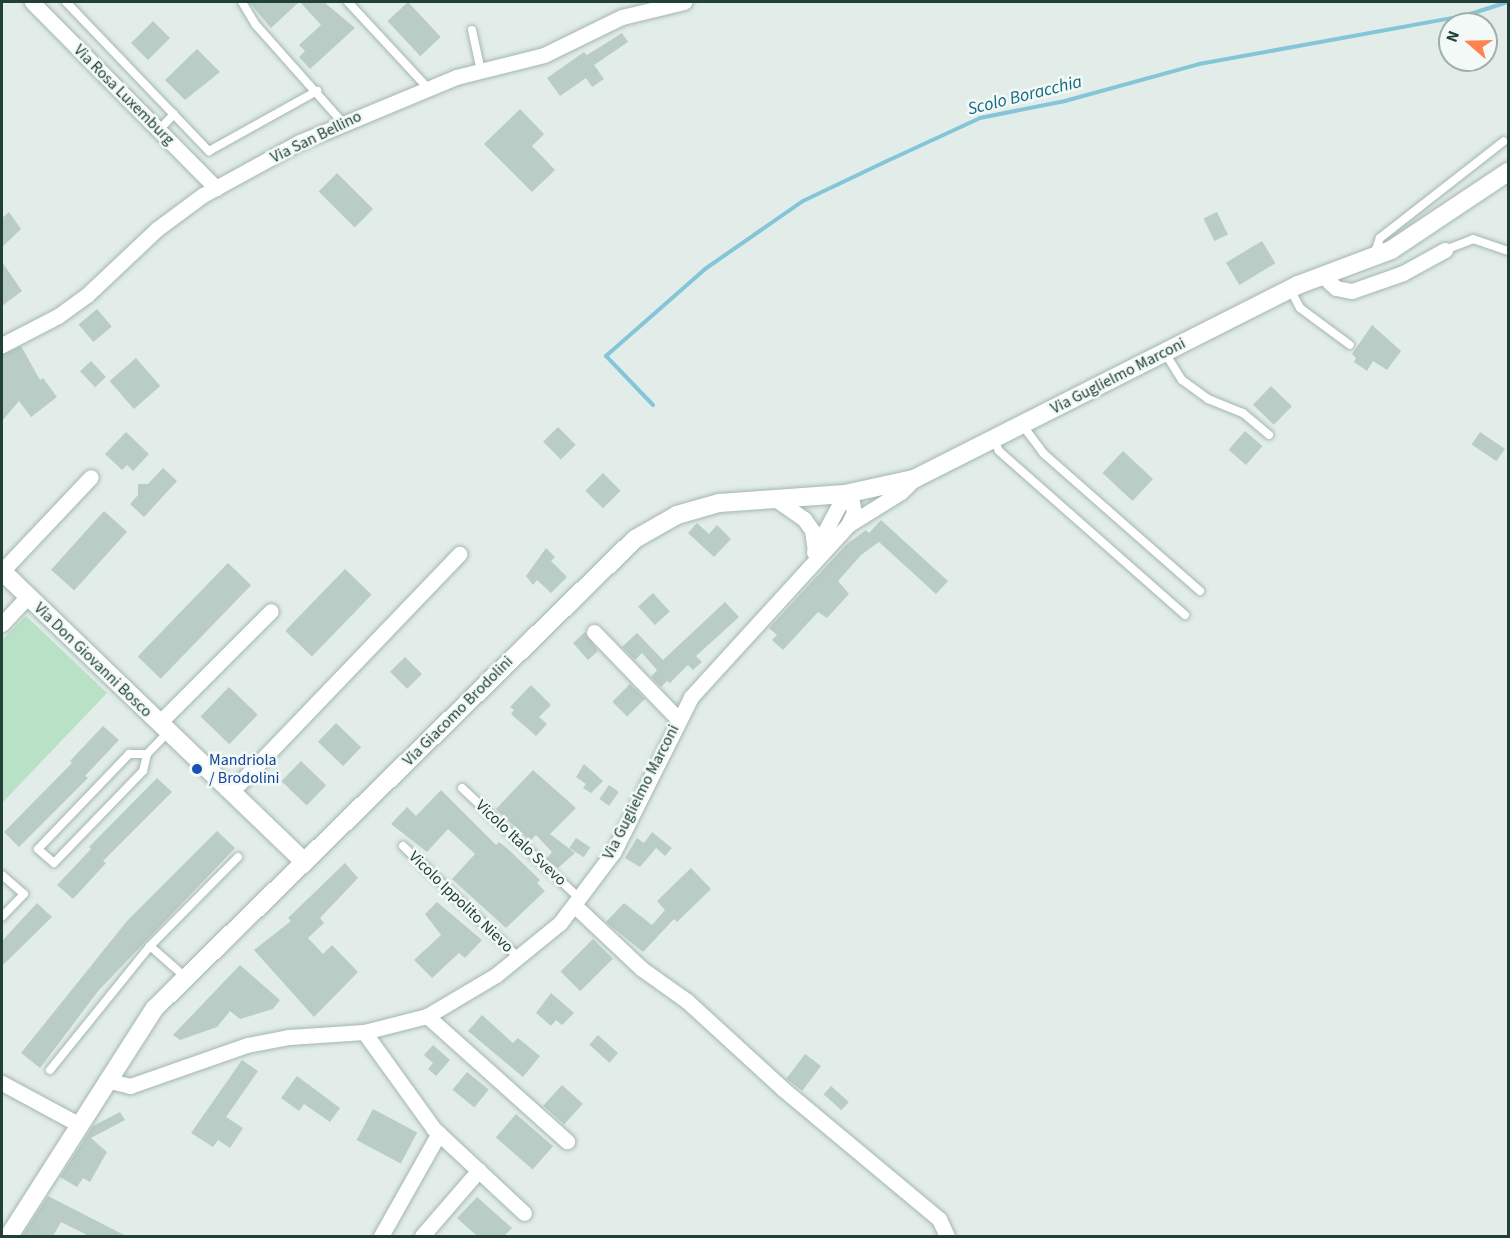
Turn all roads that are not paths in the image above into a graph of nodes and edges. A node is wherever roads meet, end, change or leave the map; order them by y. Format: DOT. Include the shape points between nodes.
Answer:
graph roads {
  1 [pos="33,2"];
  2 [pos="66,2"];
  3 [pos="242,2"];
  4 [pos="348,2"];
  5 [pos="684,2"];
  6 [pos="667,3"];
  7 [pos="472,30"];
  8 [pos="481,71"];
  9 [pos="428,88"];
  10 [pos="317,91"];
  11 [pos="174,114"];
  12 [pos="342,122"];
  13 [pos="159,130"];
  14 [pos="1504,141"];
  15 [pos="1509,172"];
  16 [pos="216,188"];
  17 [pos="1445,250"];
  18 [pos="1509,251"];
  19 [pos="1374,257"];
  20 [pos="1322,275"];
  21 [pos="1290,289"];
  22 [pos="2,345"];
  23 [pos="1350,345"];
  24 [pos="1164,352"];
  25 [pos="1023,426"];
  26 [pos="1269,435"];
  27 [pos="994,441"];
  28 [pos="91,477"];
  29 [pos="914,479"];
  30 [pos="848,493"];
  31 [pos="774,498"];
  32 [pos="848,525"];
  33 [pos="815,550"];
  34 [pos="459,554"];
  35 [pos="807,567"];
  36 [pos="2,571"];
  37 [pos="1200,591"];
  38 [pos="27,597"];
  39 [pos="271,611"];
  40 [pos="1185,615"];
  41 [pos="2,624"];
  42 [pos="594,632"];
  43 [pos="678,719"];
  44 [pos="164,728"];
  45 [pos="147,754"];
  46 [pos="462,788"];
  47 [pos="231,792"];
  48 [pos="404,846"];
  49 [pos="238,857"];
  50 [pos="304,862"];
  51 [pos="2,875"];
  52 [pos="577,901"];
  53 [pos="2,917"];
  54 [pos="150,946"];
  55 [pos="518,957"];
  56 [pos="184,976"];
  57 [pos="427,1016"];
  58 [pos="364,1032"];
  59 [pos="50,1070"];
  60 [pos="106,1080"];
  61 [pos="2,1083"];
  62 [pos="78,1124"];
  63 [pos="439,1133"];
  64 [pos="567,1141"];
  65 [pos="479,1170"];
  66 [pos="524,1212"];
  67 [pos="9,1236"];
  68 [pos="381,1236"];
  69 [pos="422,1236"];
  70 [pos="947,1236"];
  1 -- 13 [label="street, Via Rosa Luxemburg"];
  2 -- 11 [label="lane"];
  3 -- 10 [label="lane" via="256,25"];
  4 -- 9 [label="lane"];
  5 -- 6 [label="street, Via San Bellino"];
  6 -- 8 [label="street, Via San Bellino" via="622,17 544,55"];
  7 -- 8 [label="lane"];
  8 -- 9 [label="street, Via San Bellino"];
  9 -- 12 [label="street, Via San Bellino"];
  10 -- 11 [label="lane" via="209,151"];
  10 -- 12 [label="lane"];
  11 -- 13 [label="lane"];
  12 -- 16 [label="street, Via San Bellino"];
  13 -- 16 [label="street, Via Rosa Luxemburg"];
  14 -- 19 [label="lane" via="1380,238"];
  15 -- 19 [label="street, Via Guglielmo Marconi" via="1411,239"];
  16 -- 22 [label="street, Via San Bellino" via="158,229 87,295"];
  17 -- 18 [label="lane" via="1473,239"];
  17 -- 20 [label="street" via="1403,273 1352,291 1336,288"];
  19 -- 20 [label="street, Via Guglielmo Marconi"];
  20 -- 21 [label="street, Via Guglielmo Marconi"];
  21 -- 23 [label="lane" via="1300,308"];
  21 -- 24 [label="street, Via Guglielmo Marconi"];
  24 -- 25 [label="street, Via Guglielmo Marconi"];
  24 -- 26 [label="lane" via="1182,380 1208,399 1243,413"];
  25 -- 27 [label="street, Via Guglielmo Marconi"];
  25 -- 37 [label="lane" via="1043,453"];
  27 -- 29 [label="street, Via Guglielmo Marconi"];
  27 -- 40 [label="lane" via="999,451"];
  28 -- 36 [label="street"];
  29 -- 30 [label="street, Via Guglielmo Marconi"];
  29 -- 32 [label="street, Via Guglielmo Marconi" via="901,492"];
  30 -- 31 [label="street, Via Giacomo Brodolini"];
  30 -- 32 [label="street" via="855,512"];
  30 -- 33 [label="street, Via Guglielmo Marconi"];
  31 -- 33 [label="street" via="804,519 812,531"];
  31 -- 50 [label="street, Via Giacomo Brodolini" via="719,503 693,510 660,523 635,539"];
  32 -- 35 [label="street, Via Guglielmo Marconi"];
  33 -- 35 [label="street, Via Guglielmo Marconi"];
  34 -- 47 [label="street"];
  35 -- 43 [label="street, Via Guglielmo Marconi" via="691,697"];
  36 -- 38 [label="street, Via Don Giovanni Bosco"];
  38 -- 41 [label="street, Via Don Giovanni Bosco"];
  38 -- 44 [label="street, Via Don Giovanni Bosco"];
  39 -- 44 [label="street, Via Don Giovanni Bosco"];
  42 -- 43 [label="street"];
  43 -- 52 [label="street, Via Guglielmo Marconi" via="614,851"];
  44 -- 45 [label="lane, Via Don Giovanni Bosco"];
  44 -- 47 [label="street, Via Don Giovanni Bosco"];
  45 -- 45 [label="lane, Via Don Giovanni Bosco" via="129,754 38,849 54,863 143,771"];
  46 -- 52 [label="lane, Vicolo Italo Svevo"];
  47 -- 50 [label="street, Via Don Giovanni Bosco"];
  48 -- 55 [label="lane, Vicolo Ippolito Nievo"];
  49 -- 54 [label="lane"];
  50 -- 56 [label="street, Via Giacomo Brodolini"];
  51 -- 53 [label="lane" via="24,894"];
  52 -- 55 [label="street, Via Guglielmo Marconi" via="560,923"];
  52 -- 70 [label="street" via="642,969 687,1001 783,1089 939,1220"];
  54 -- 56 [label="lane"];
  54 -- 59 [label="lane"];
  55 -- 57 [label="street, Via Guglielmo Marconi" via="496,975"];
  56 -- 60 [label="street, Via Giacomo Brodolini"];
  57 -- 58 [label="street, Via Guglielmo Marconi"];
  57 -- 64 [label="street"];
  58 -- 60 [label="street, Via Guglielmo Marconi" via="289,1037 247,1045 130,1086"];
  58 -- 63 [label="street"];
  60 -- 62 [label="street"];
  61 -- 62 [label="street"];
  62 -- 67 [label="street"];
  63 -- 65 [label="street"];
  63 -- 68 [label="street"];
  65 -- 66 [label="street"];
  65 -- 69 [label="street"];
}
